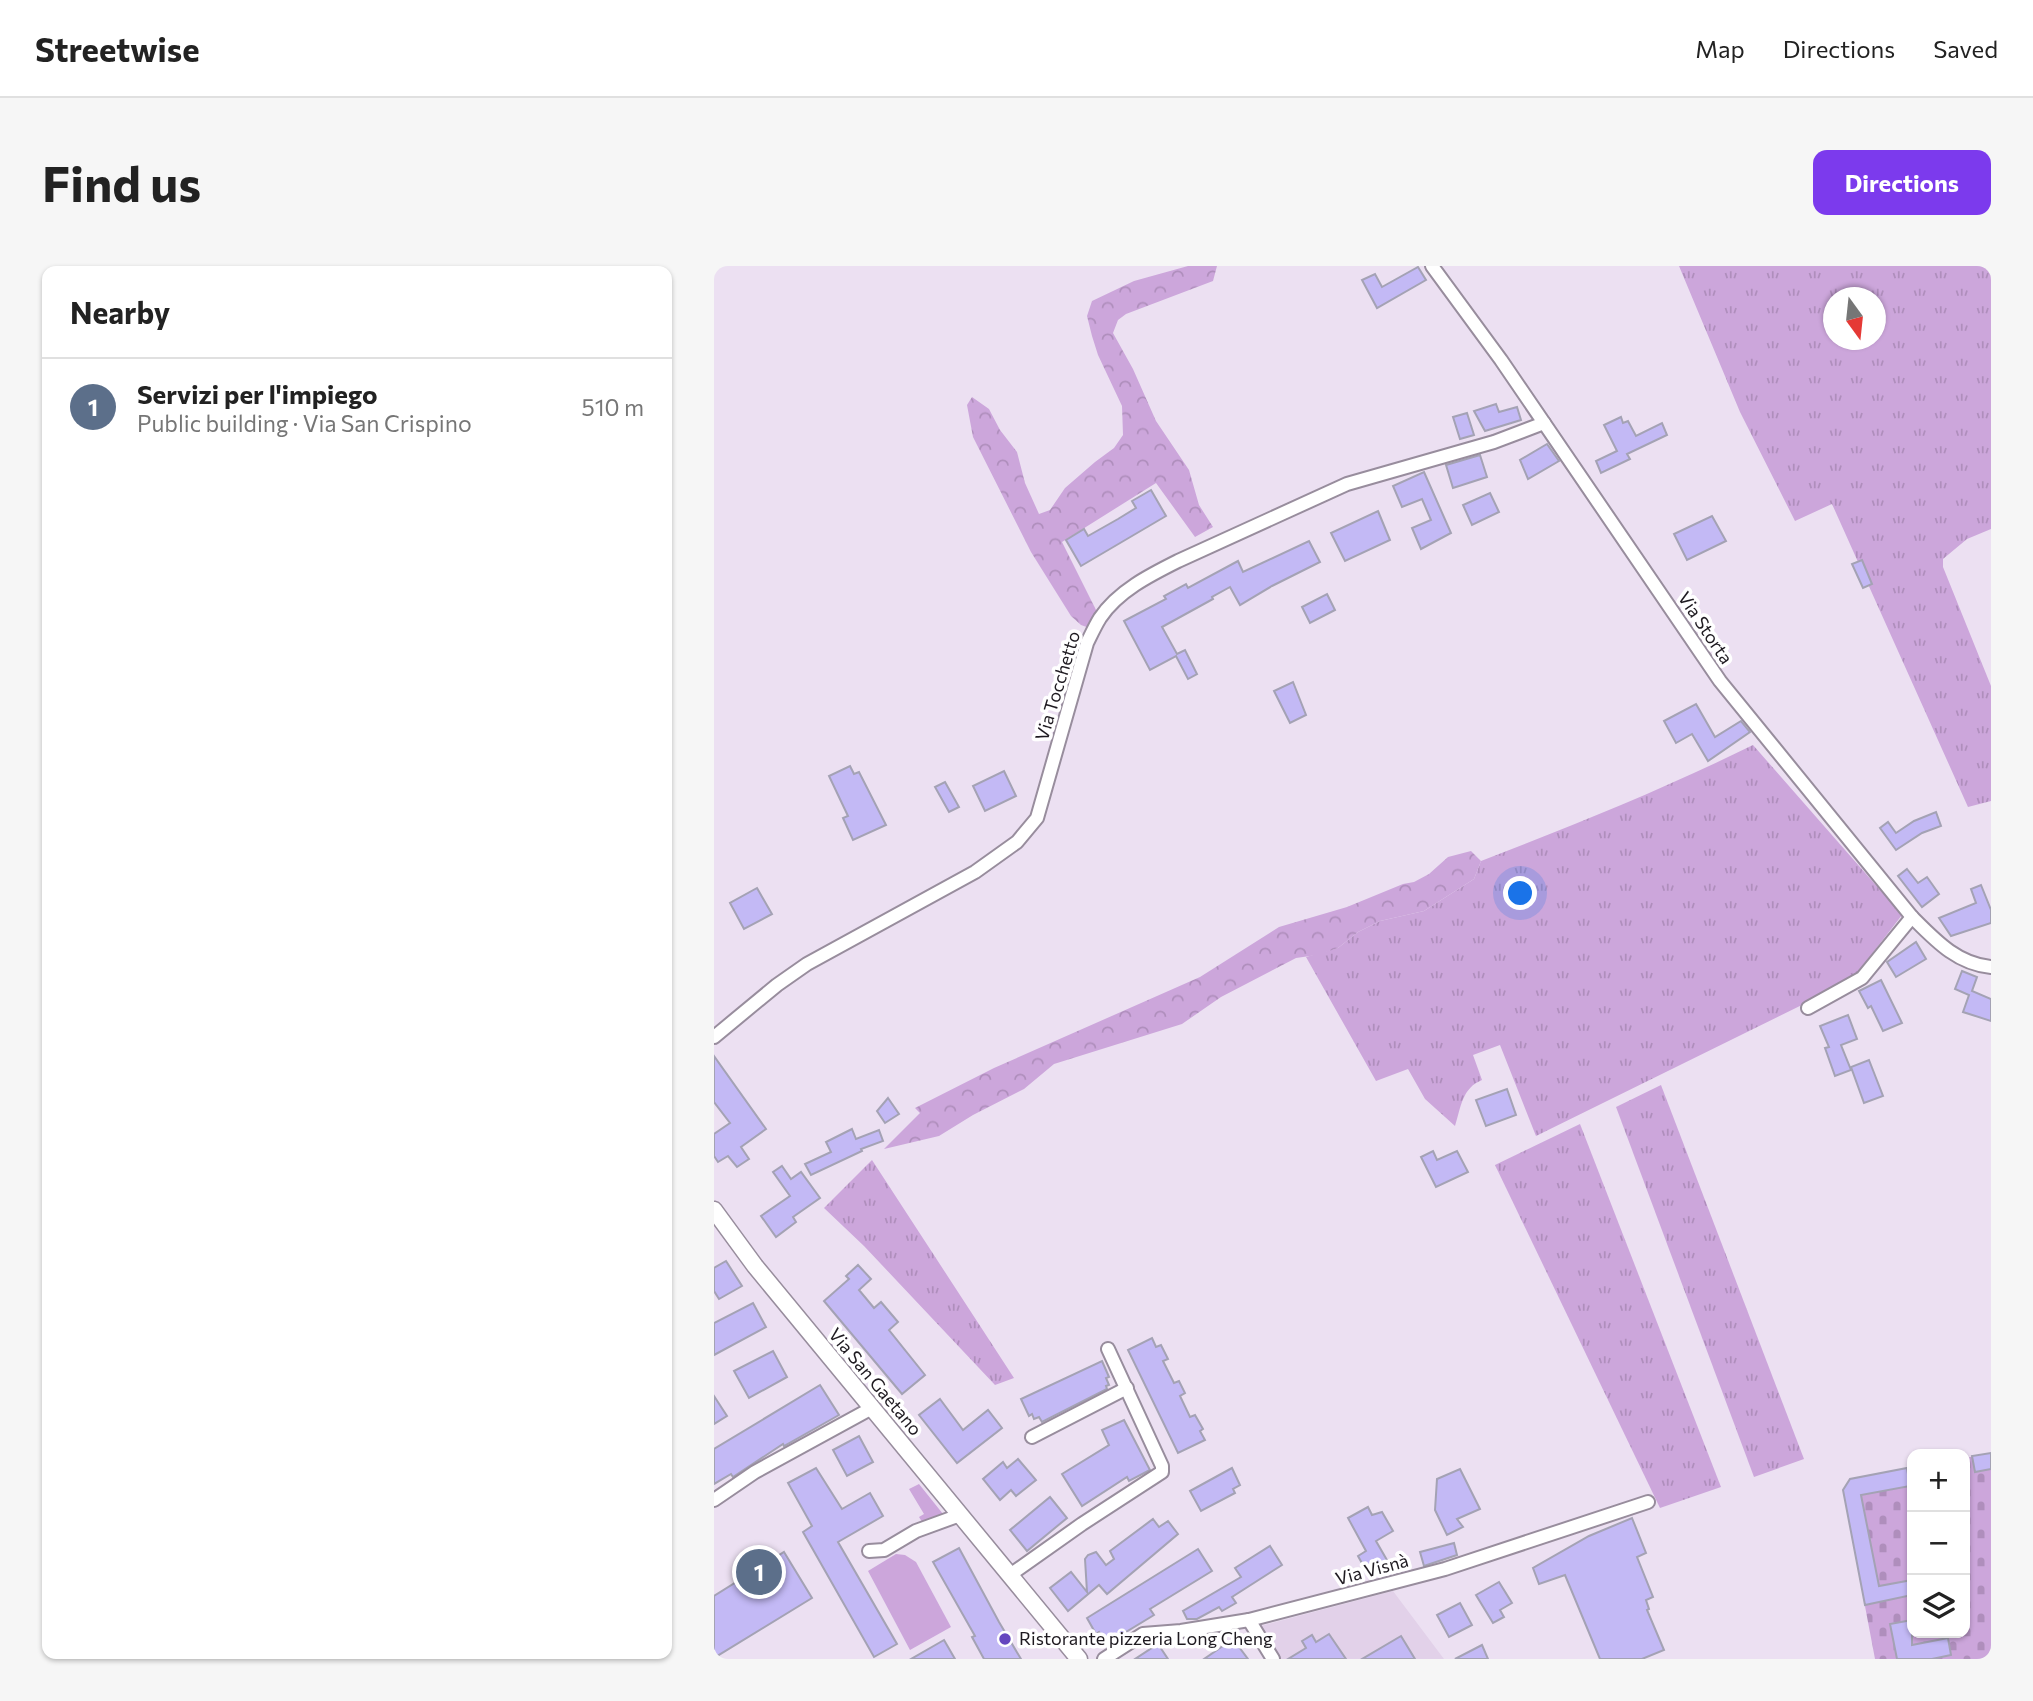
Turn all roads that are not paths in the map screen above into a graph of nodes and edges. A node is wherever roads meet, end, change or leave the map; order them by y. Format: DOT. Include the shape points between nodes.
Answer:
graph roads {
  1 [pos="1432,266"];
  2 [pos="1544,423"];
  3 [pos="1912,917"];
  4 [pos="1991,967"];
  5 [pos="1808,1008"];
  6 [pos="714,1037"];
  7 [pos="714,1210"];
  8 [pos="1108,1349"];
  9 [pos="1126,1388"];
  10 [pos="872,1408"];
  11 [pos="1032,1437"];
  12 [pos="714,1500"];
  13 [pos="1648,1502"];
  14 [pos="960,1515"];
  15 [pos="869,1551"];
  16 [pos="1010,1576"];
  17 [pos="1249,1620"];
  18 [pos="1079,1659"];
  19 [pos="1104,1659"];
  20 [pos="1273,1659"];
  1 -- 2 [label="street, Via Storta"];
  2 -- 3 [label="street, Via Storta" via="1720,681"];
  2 -- 6 [label="street, Via Tocchetto" via="1347,484 1178,561 1125,592 1101,617 1087,643 1037,818 1017,842 948,888 807,964"];
  3 -- 4 [label="street, Via Storta" via="1952,954"];
  3 -- 5 [label="street" via="1862,978"];
  7 -- 10 [label="street, Via San Gaetano"];
  8 -- 9 [label="street"];
  9 -- 11 [label="street"];
  9 -- 16 [label="street" via="1162,1472"];
  10 -- 12 [label="street"];
  10 -- 14 [label="street, Via San Gaetano"];
  13 -- 17 [label="street, Via Visnà" via="1445,1569"];
  14 -- 15 [label="street" via="916,1531 884,1550"];
  14 -- 16 [label="street, Via San Gaetano"];
  16 -- 18 [label="street, Via San Gaetano"];
  17 -- 19 [label="street, Via Visnà" via="1143,1634"];
  17 -- 20 [label="street"];
}
